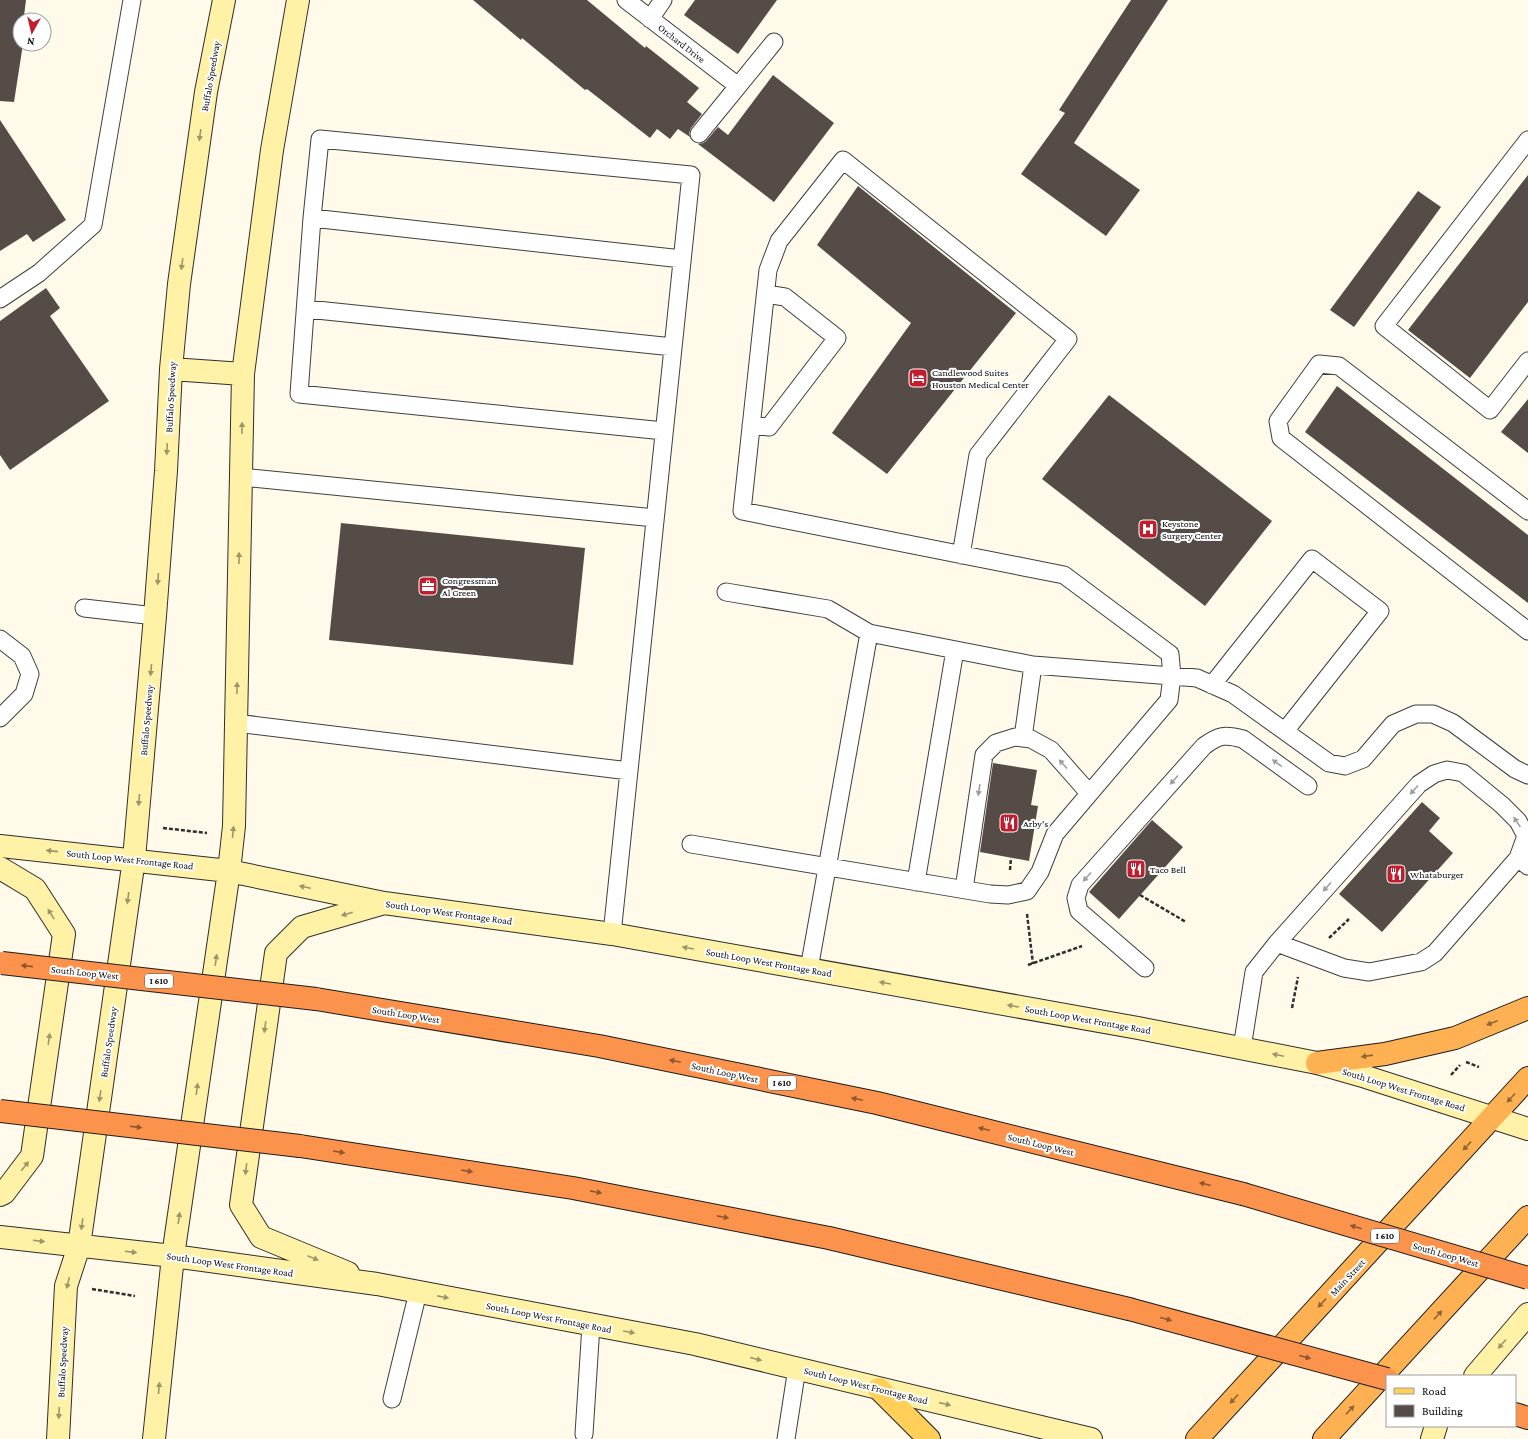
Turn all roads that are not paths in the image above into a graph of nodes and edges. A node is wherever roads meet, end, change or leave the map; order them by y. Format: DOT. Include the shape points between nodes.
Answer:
graph roads {
  1 [pos="132,0"];
  2 [pos="224,0"];
  3 [pos="298,0"];
  4 [pos="626,0"];
  5 [pos="663,0"];
  6 [pos="650,19"];
  7 [pos="774,42"];
  8 [pos="738,86"];
  9 [pos="699,134"];
  10 [pos="1528,140"];
  11 [pos="312,218"];
  12 [pos="682,259"];
  13 [pos="766,294"];
  14 [pos="0,299"];
  15 [pos="307,309"];
  16 [pos="673,347"];
  17 [pos="1528,361"];
  18 [pos="171,369"];
  19 [pos="243,374"];
  20 [pos="752,425"];
  21 [pos="664,431"];
  22 [pos="241,477"];
  23 [pos="1528,511"];
  24 [pos="655,518"];
  25 [pos="961,555"];
  26 [pos="726,592"];
  27 [pos="84,608"];
  28 [pos="155,616"];
  29 [pos="1528,631"];
  30 [pos="869,633"];
  31 [pos="0,639"];
  32 [pos="955,650"];
  33 [pos="1033,665"];
  34 [pos="1172,676"];
  35 [pos="1212,685"];
  36 [pos="0,718"];
  37 [pos="236,723"];
  38 [pos="1285,731"];
  39 [pos="1023,738"];
  40 [pos="629,772"];
  41 [pos="1528,775"];
  42 [pos="1308,786"];
  43 [pos="1090,793"];
  44 [pos="691,844"];
  45 [pos="0,846"];
  46 [pos="134,859"];
  47 [pos="1523,862"];
  48 [pos="827,867"];
  49 [pos="0,868"];
  50 [pos="230,871"];
  51 [pos="916,882"];
  52 [pos="964,889"];
  53 [pos="384,903"];
  54 [pos="612,934"];
  55 [pos="1278,943"];
  56 [pos="1,963"];
  57 [pos="1145,968"];
  58 [pos="809,970"];
  59 [pos="1528,1008"];
  60 [pos="1242,1048"];
  61 [pos="1317,1063"];
  62 [pos="1528,1078"];
  63 [pos="0,1111"];
  64 [pos="1493,1117"];
  65 [pos="1528,1129"];
  66 [pos="0,1195"];
  67 [pos="1528,1218"];
  68 [pos="0,1237"];
  69 [pos="79,1246"];
  70 [pos="173,1256"];
  71 [pos="1528,1278"];
  72 [pos="377,1284"];
  73 [pos="418,1292"];
  74 [pos="1528,1314"];
  75 [pos="591,1324"];
  76 [pos="797,1368"];
  77 [pos="1475,1375"];
  78 [pos="1386,1379"];
  79 [pos="879,1389"];
  80 [pos="392,1399"];
  81 [pos="1436,1427"];
  82 [pos="584,1434"];
  83 [pos="58,1439"];
  84 [pos="154,1439"];
  85 [pos="786,1439"];
  86 [pos="928,1439"];
  87 [pos="1091,1439"];
  88 [pos="1197,1439"];
  89 [pos="1324,1439"];
  90 [pos="1432,1439"];
  1 -- 14 [label="lane" via="93,225 39,272"];
  2 -- 18 [label="main road, Buffalo Speedway, one-way" via="206,92 179,284"];
  3 -- 19 [label="main road" via="272,150"];
  4 -- 6 [label="lane, Orchard Drive"];
  5 -- 6 [label="lane"];
  6 -- 8 [label="lane, Orchard Drive"];
  7 -- 8 [label="lane"];
  8 -- 9 [label="lane"];
  10 -- 17 [label="lane" via="1384,326 1490,410"];
  11 -- 12 [label="lane"];
  11 -- 12 [label="lane" via="320,139 691,174"];
  11 -- 15 [label="lane"];
  12 -- 16 [label="lane"];
  13 -- 20 [label="lane"];
  13 -- 20 [label="lane" via="785,297 837,338 769,427"];
  13 -- 25 [label="lane" via="768,270 779,241 843,160 1068,339 978,455"];
  15 -- 16 [label="lane"];
  15 -- 21 [label="lane" via="300,394"];
  16 -- 21 [label="lane"];
  18 -- 19 [label="main road"];
  18 -- 28 [label="main road, Buffalo Speedway, one-way"];
  22 -- 19 [label="main road, one-way"];
  20 -- 25 [label="lane" via="742,511"];
  21 -- 24 [label="lane"];
  22 -- 24 [label="lane"];
  37 -- 22 [label="main road, one-way"];
  23 -- 29 [label="lane" via="1339,366 1319,364 1278,421 1281,438"];
  24 -- 40 [label="lane"];
  25 -- 34 [label="lane" via="1064,575 1170,654"];
  26 -- 30 [label="lane" via="828,609"];
  27 -- 28 [label="lane"];
  28 -- 46 [label="main road, Buffalo Speedway, one-way"];
  30 -- 32 [label="lane"];
  30 -- 48 [label="lane"];
  31 -- 36 [label="lane" via="22,656 30,674 24,694"];
  32 -- 33 [label="lane"];
  32 -- 51 [label="lane"];
  33 -- 34 [label="lane"];
  33 -- 39 [label="lane"];
  34 -- 35 [label="lane" via="1196,678"];
  34 -- 43 [label="lane" via="1169,700"];
  35 -- 38 [label="lane" via="1233,694"];
  35 -- 38 [label="lane" via="1312,559 1380,611"];
  37 -- 40 [label="lane"];
  50 -- 37 [label="main road, one-way" via="234,826"];
  38 -- 41 [label="lane" via="1329,763 1345,766 1363,759 1393,724 1416,714 1434,714 1453,723 1514,769"];
  43 -- 39 [label="lane, one-way" via="1051,750"];
  39 -- 52 [label="lane, one-way" via="1015,737 996,743 984,755"];
  40 -- 54 [label="lane"];
  42 -- 57 [label="lane, one-way" via="1243,739 1230,735 1216,737 1204,746 1080,885 1076,898 1080,911"];
  43 -- 52 [label="lane" via="1055,834 1040,872 1027,891 990,894"];
  44 -- 48 [label="lane"];
  46 -- 45 [label="main road, South Loop West Frontage Road, one-way"];
  46 -- 50 [label="main road, South Loop West Frontage Road"];
  46 -- 69 [label="main road, Buffalo Speedway, one-way"];
  47 -- 55 [label="lane" via="1435,953 1421,962 1369,972 1344,968"];
  47 -- 55 [label="lane, one-way" via="1526,836 1518,821 1502,805 1463,773 1447,770 1434,774 1419,784"];
  48 -- 51 [label="lane"];
  48 -- 58 [label="lane"];
  66 -- 49 [label="main road, one-way" via="32,1156 64,934 35,889"];
  53 -- 50 [label="main road, South Loop West Frontage Road, one-way"];
  70 -- 50 [label="main road, one-way"];
  51 -- 52 [label="lane"];
  53 -- 54 [label="main road, South Loop West Frontage Road"];
  53 -- 72 [label="main road, one-way" via="302,927 276,953 241,1205 261,1237"];
  58 -- 54 [label="main road, South Loop West Frontage Road, one-way"];
  55 -- 60 [label="lane" via="1254,972"];
  71 -- 56 [label="highway, South Loop West / I 610, one-way, bridge" via="1243,1194 877,1103 600,1046 316,999"];
  60 -- 58 [label="main road, South Loop West Frontage Road, one-way"];
  59 -- 61 [label="highway, one-way" via="1454,1038 1385,1054"];
  61 -- 60 [label="main road, South Loop West Frontage Road, one-way"];
  61 -- 64 [label="main road, South Loop West Frontage Road"];
  62 -- 64 [label="highway, Main Street, one-way"];
  63 -- 78 [label="highway, one-way, bridge" via="300,1146 573,1188 829,1238 1129,1309"];
  64 -- 65 [label="main road, South Loop West Frontage Road"];
  64 -- 88 [label="highway, Main Street, one-way"];
  89 -- 67 [label="highway, one-way"];
  68 -- 69 [label="main road, South Loop West Frontage Road, one-way"];
  69 -- 70 [label="main road, South Loop West Frontage Road, one-way"];
  69 -- 83 [label="main road, Buffalo Speedway, one-way" via="66,1286"];
  70 -- 72 [label="main road, South Loop West Frontage Road"];
  84 -- 70 [label="main road, one-way"];
  72 -- 73 [label="main road, South Loop West Frontage Road"];
  73 -- 75 [label="main road, South Loop West Frontage Road, one-way"];
  73 -- 80 [label="lane"];
  74 -- 77 [label="main road, one-way"];
  75 -- 76 [label="main road, South Loop West Frontage Road, one-way"];
  75 -- 82 [label="lane"];
  76 -- 79 [label="main road, South Loop West Frontage Road"];
  76 -- 85 [label="lane"];
  79 -- 86 [label="main road"];
  79 -- 87 [label="main road, South Loop West Frontage Road, one-way"];
  81 -- 90 [label="main road"];
}
